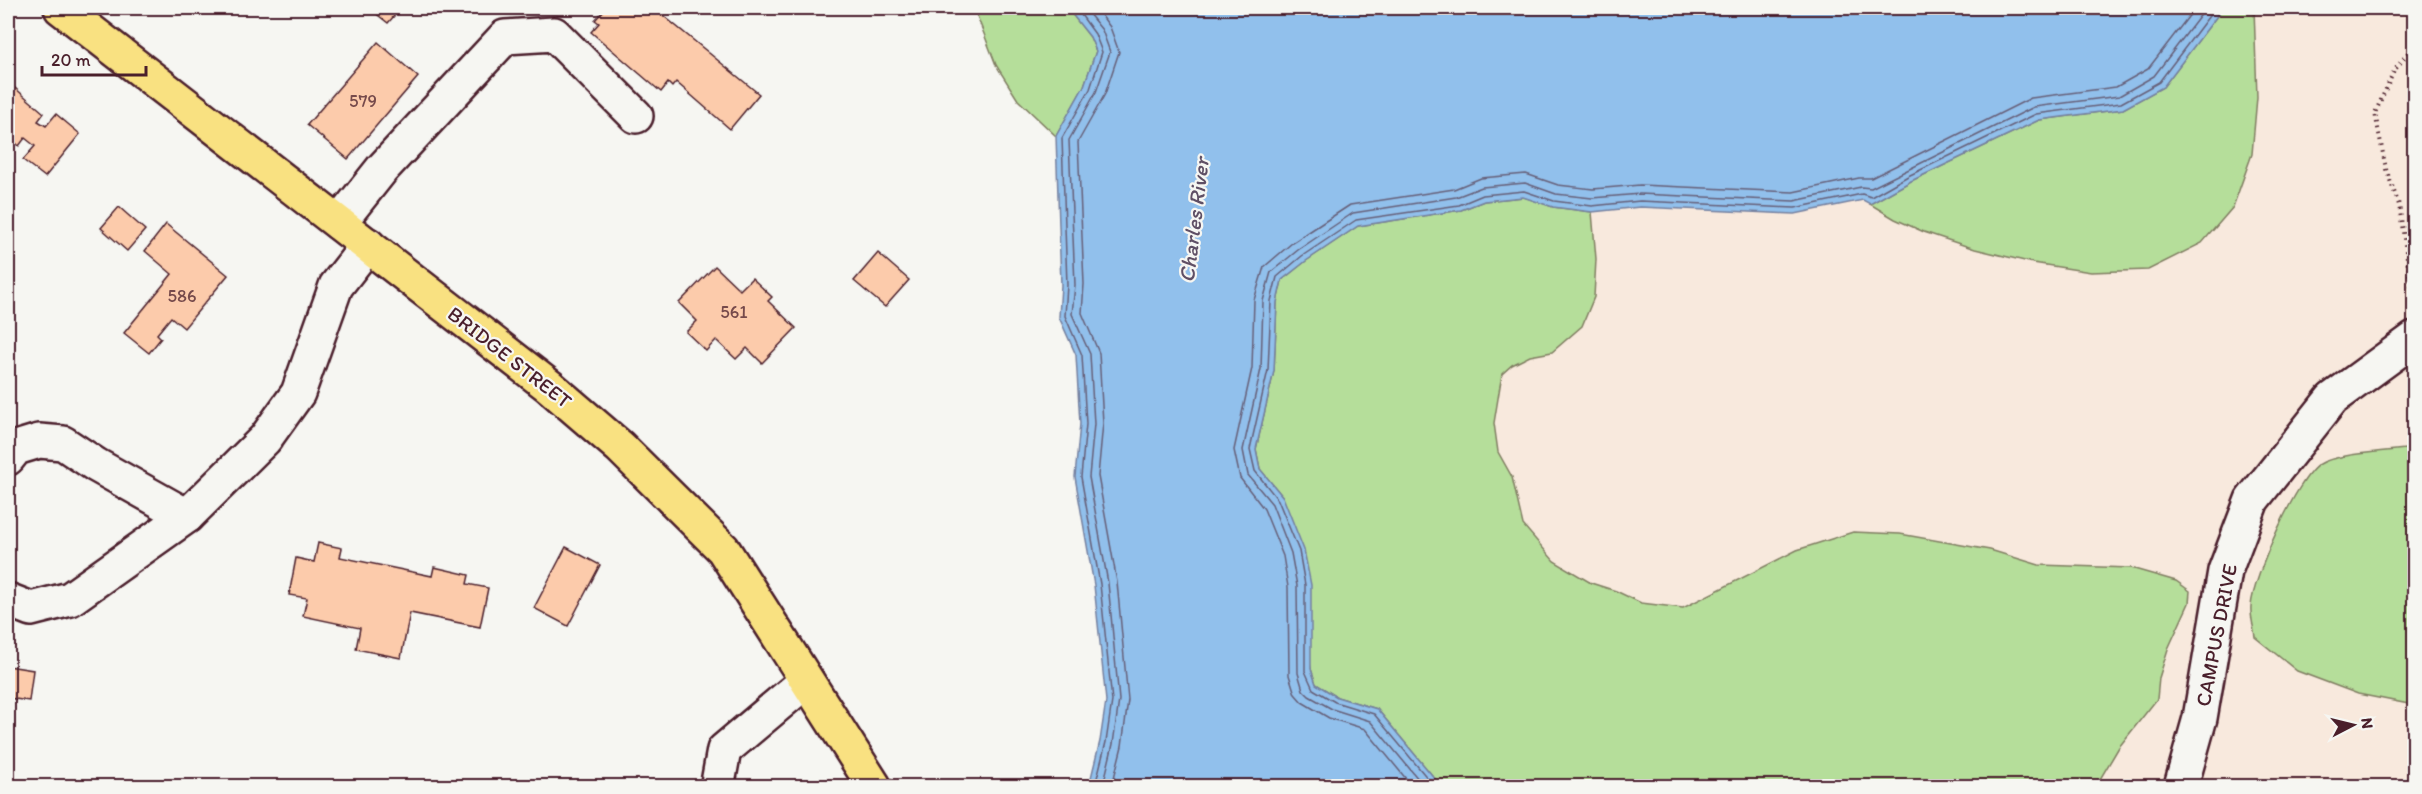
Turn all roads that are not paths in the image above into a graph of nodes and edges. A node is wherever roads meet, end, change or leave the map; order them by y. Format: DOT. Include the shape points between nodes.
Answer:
graph roads {
  1 [pos="62,8"];
  2 [pos="636,116"];
  3 [pos="339,223"];
  4 [pos="368,245"];
  5 [pos="2415,339"];
  6 [pos="8,458"];
  7 [pos="187,516"];
  8 [pos="8,600"];
  9 [pos="806,681"];
  10 [pos="720,786"];
  11 [pos="874,786"];
  12 [pos="2181,786"];
  1 -- 3 [label="main road, BRIDGE STREET"];
  2 -- 3 [label="lane" via="554,34 505,37 382,169"];
  3 -- 4 [label="main road, BRIDGE STREET"];
  4 -- 7 [label="lane" via="336,286 298,393 265,439"];
  4 -- 9 [label="main road, BRIDGE STREET" via="555,391 620,447 723,549"];
  5 -- 12 [label="lane, CAMPUS DRIVE" via="2332,399 2252,500 2225,572 2200,718"];
  6 -- 7 [label="lane" via="16,448 39,441 63,442"];
  7 -- 8 [label="lane" via="70,599 31,609"];
  9 -- 10 [label="lane" via="724,750"];
  9 -- 11 [label="main road, BRIDGE STREET"];
}
